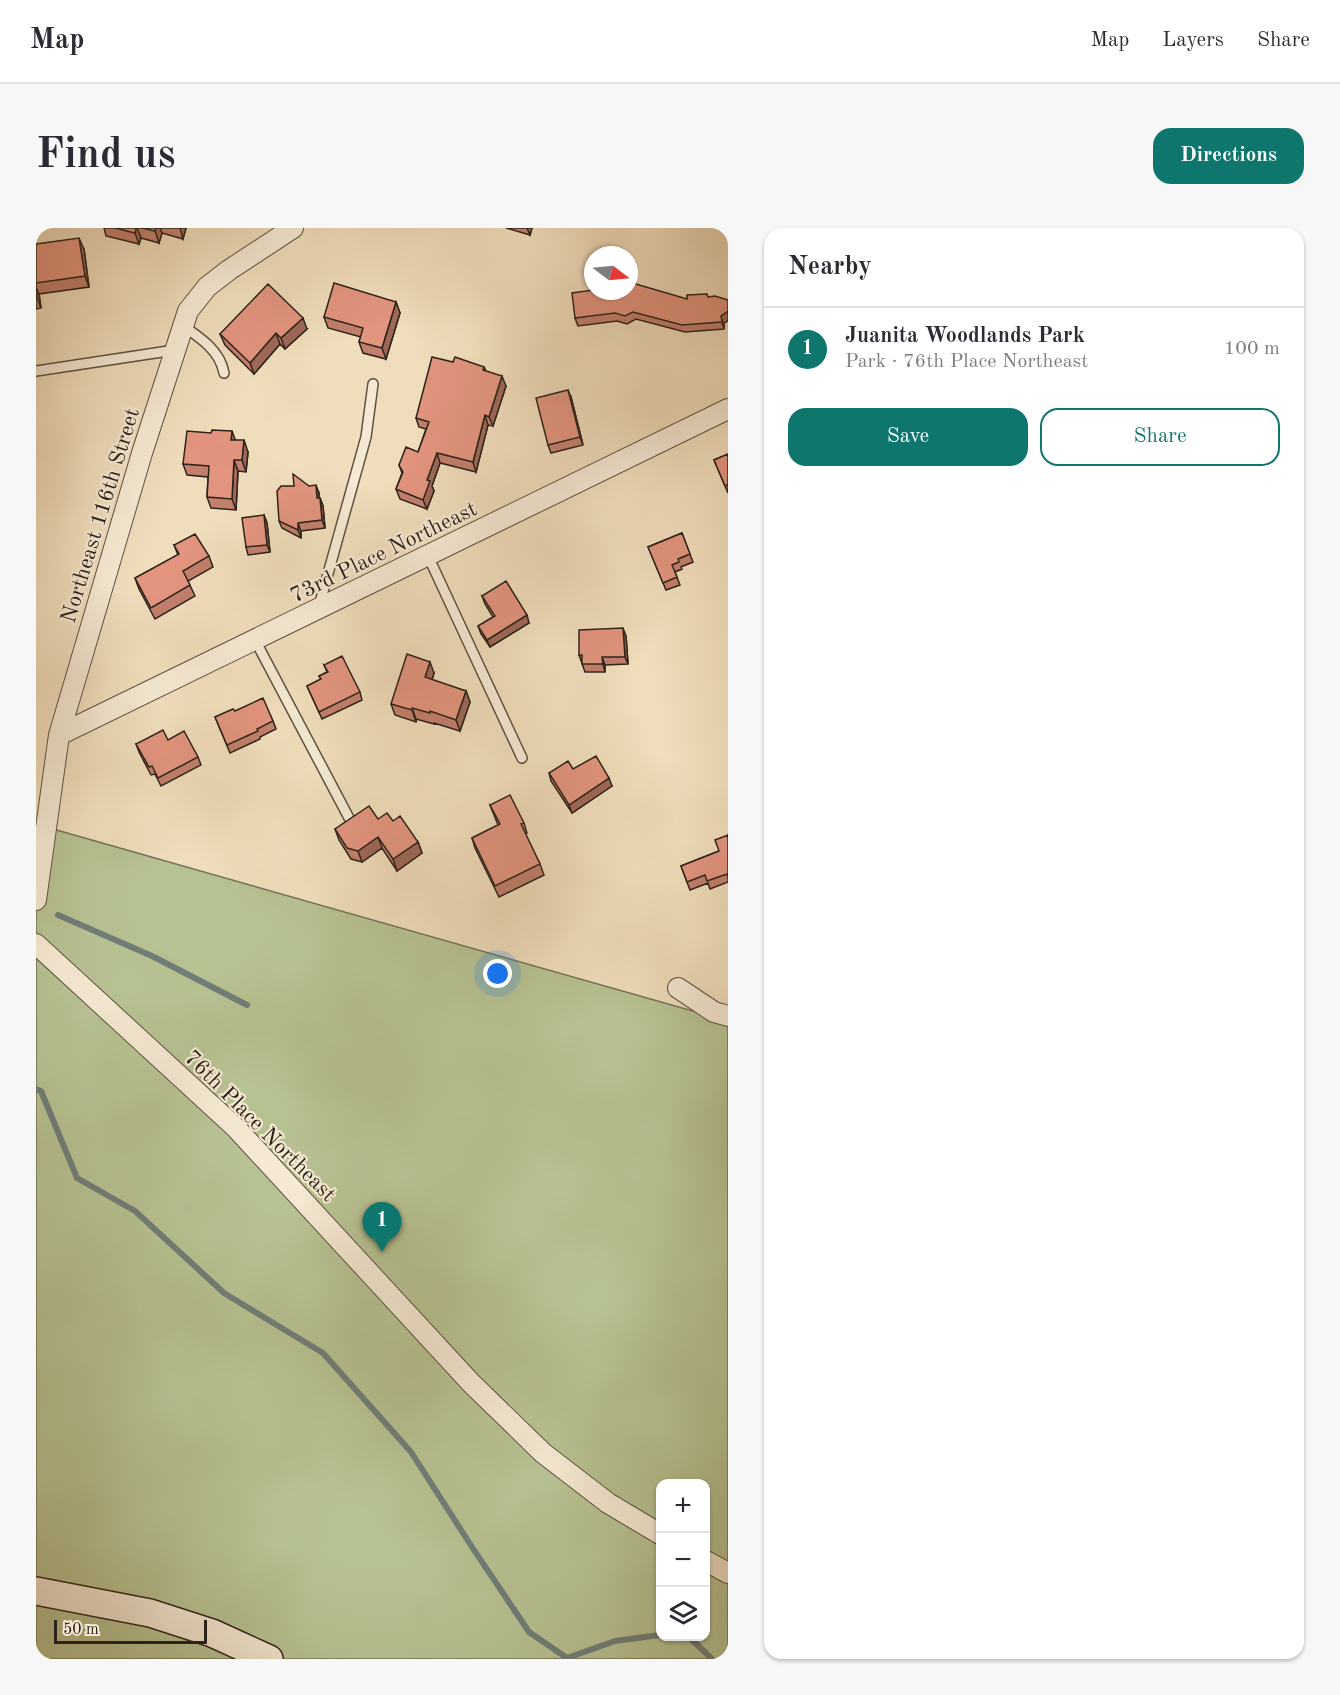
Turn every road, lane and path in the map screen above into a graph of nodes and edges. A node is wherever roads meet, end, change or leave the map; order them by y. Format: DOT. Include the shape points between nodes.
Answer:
graph roads {
  1 [pos="293,228"];
  2 [pos="183,326"];
  3 [pos="175,350"];
  4 [pos="36,371"];
  5 [pos="224,373"];
  6 [pos="372,384"];
  7 [pos="728,409"];
  8 [pos="428,556"];
  9 [pos="319,609"];
  10 [pos="255,640"];
  11 [pos="60,735"];
  12 [pos="522,758"];
  13 [pos="349,818"];
  14 [pos="36,900"];
  15 [pos="36,944"];
  16 [pos="678,988"];
  17 [pos="728,1016"];
  18 [pos="658,1533"];
  19 [pos="710,1564"];
  20 [pos="728,1573"];
  21 [pos="36,1591"];
  22 [pos="269,1659"];
  1 -- 2 [label="street, Northeast 116th Street" via="207,287 188,311"];
  2 -- 3 [label="street, Northeast 116th Street"];
  2 -- 5 [label="lane" via="203,339 222,362"];
  3 -- 4 [label="lane"];
  3 -- 11 [label="street, Northeast 116th Street"];
  6 -- 9 [label="lane" via="366,437"];
  7 -- 8 [label="street, 73rd Place Northeast"];
  8 -- 9 [label="street, 73rd Place Northeast"];
  8 -- 12 [label="lane"];
  9 -- 10 [label="street, 73rd Place Northeast"];
  10 -- 11 [label="street, 73rd Place Northeast"];
  10 -- 13 [label="lane"];
  11 -- 14 [label="street, Northeast 116th Street"];
  15 -- 18 [label="street, 76th Place Northeast" via="236,1128 471,1383 543,1453 608,1503"];
  16 -- 17 [label="street" via="714,1012"];
  19 -- 20 [label="street"];
  21 -- 22 [label="main road" via="150,1613 212,1632"];
}
